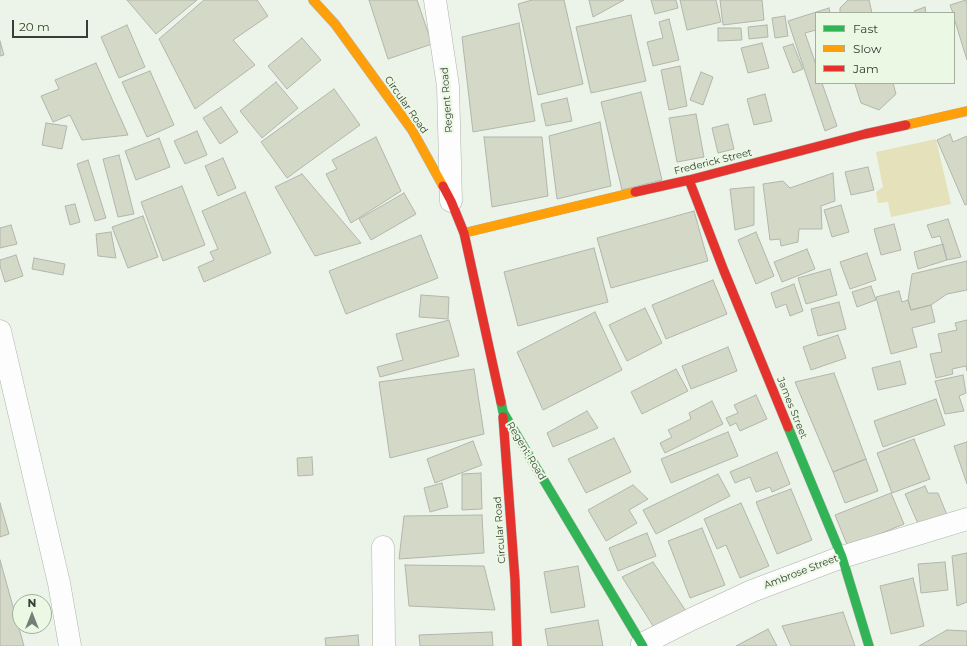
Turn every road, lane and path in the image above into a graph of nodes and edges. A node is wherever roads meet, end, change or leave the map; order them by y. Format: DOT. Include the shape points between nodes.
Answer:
graph roads {
  1 [pos="313,0"];
  2 [pos="435,0"];
  3 [pos="967,111"];
  4 [pos="689,180"];
  5 [pos="451,201"];
  6 [pos="464,233"];
  7 [pos="0,331"];
  8 [pos="503,412"];
  9 [pos="967,519"];
  10 [pos="383,547"];
  11 [pos="842,557"];
  12 [pos="642,645"];
  13 [pos="70,646"];
  14 [pos="384,646"];
  15 [pos="517,646"];
  16 [pos="869,646"];
  1 -- 5 [label="street, Circular Road" via="335,24 412,130"];
  2 -- 5 [label="street, Regent Road" via="448,86"];
  3 -- 4 [label="street, Frederick Street" via="865,134"];
  4 -- 6 [label="street, Frederick Street"];
  4 -- 11 [label="street, James Street"];
  5 -- 6 [label="street, Circular Road"];
  6 -- 8 [label="street, Regent Road"];
  7 -- 13 [label="street" via="59,583"];
  8 -- 12 [label="street, Regent Road"];
  8 -- 15 [label="street, Circular Road"];
  9 -- 11 [label="street, Ambrose Street"];
  10 -- 14 [label="street"];
  11 -- 12 [label="street, Ambrose Street" via="752,591"];
  11 -- 16 [label="street, James Street"];
}
